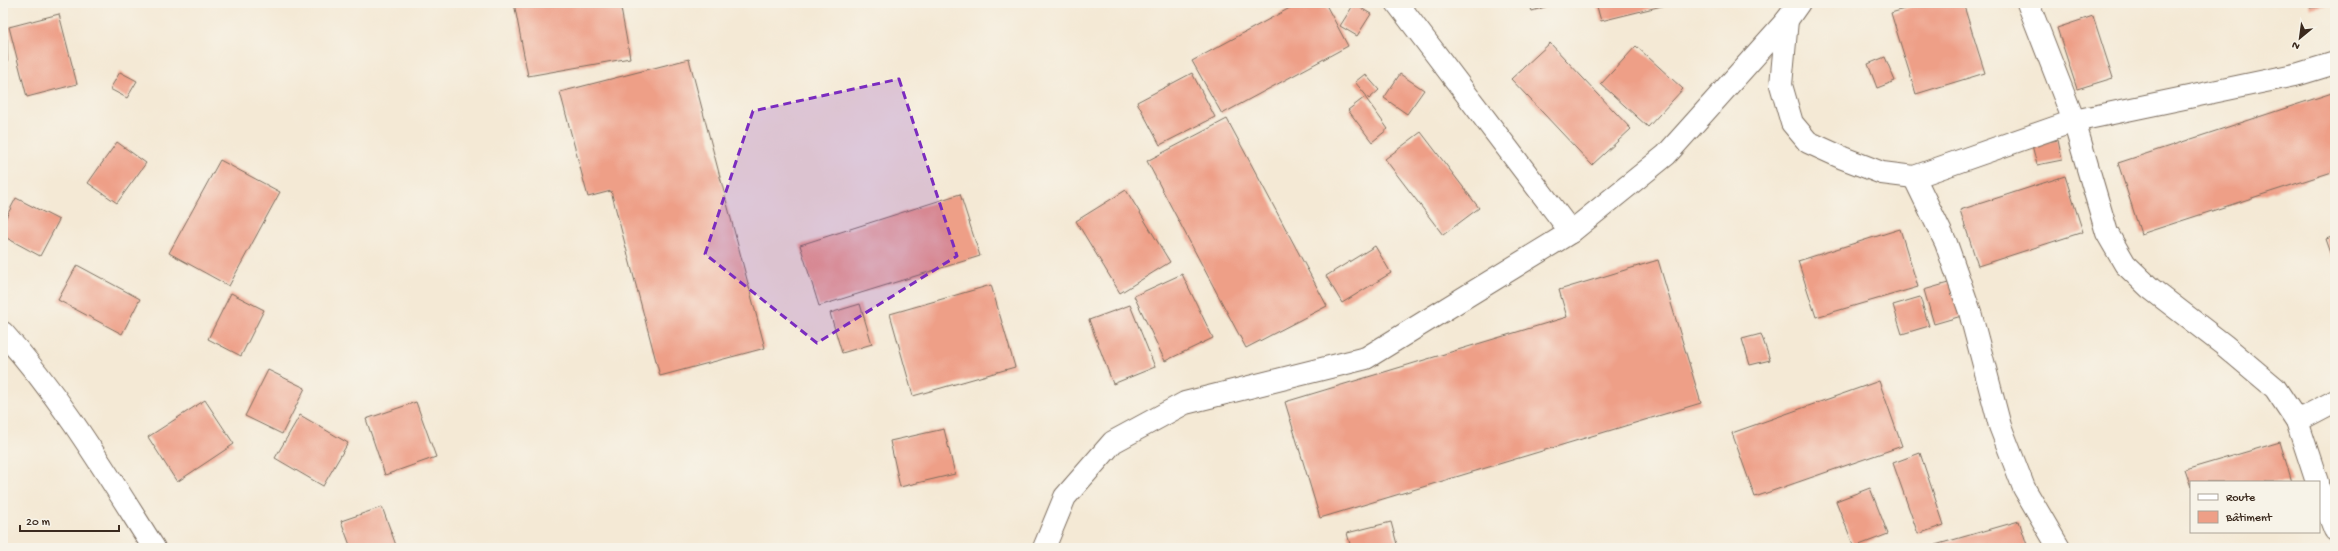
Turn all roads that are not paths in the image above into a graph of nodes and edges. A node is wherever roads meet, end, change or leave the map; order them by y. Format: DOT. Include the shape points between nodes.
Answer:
graph roads {
  1 [pos="1397,3"];
  2 [pos="2028,3"];
  3 [pos="1793,12"];
  4 [pos="2335,63"];
  5 [pos="2074,121"];
  6 [pos="1914,177"];
  7 [pos="1571,232"];
  8 [pos="3,333"];
  9 [pos="2335,401"];
  10 [pos="2297,421"];
  11 [pos="2317,481"];
  12 [pos="2320,492"];
  13 [pos="2335,530"];
  14 [pos="154,548"];
  15 [pos="1044,548"];
  16 [pos="2059,548"];
  1 -- 7 [label="street"];
  2 -- 5 [label="street"];
  3 -- 6 [label="street" via="1781,85 1792,123 1808,142 1843,158 1882,173"];
  3 -- 7 [label="street" via="1666,155"];
  4 -- 5 [label="street" via="2268,80"];
  5 -- 6 [label="street"];
  5 -- 10 [label="street" via="2107,233 2125,264 2150,288 2275,388"];
  6 -- 16 [label="street" via="1946,243 1970,312 2000,426 2024,488"];
  7 -- 15 [label="street" via="1366,358 1185,403 1113,442 1065,497"];
  8 -- 14 [label="street" via="25,357 89,445"];
  9 -- 10 [label="street"];
  10 -- 11 [label="street"];
  12 -- 13 [label="street"];
}
